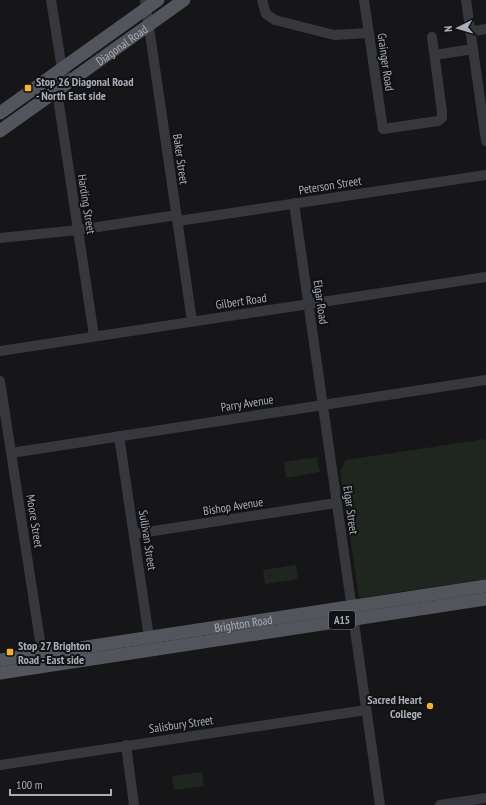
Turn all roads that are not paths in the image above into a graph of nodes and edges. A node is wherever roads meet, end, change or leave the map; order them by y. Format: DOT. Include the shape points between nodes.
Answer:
graph roads {
  1 [pos="51,0"];
  2 [pos="158,0"];
  3 [pos="184,0"];
  4 [pos="262,0"];
  5 [pos="364,0"];
  6 [pos="466,0"];
  7 [pos="146,4"];
  8 [pos="149,25"];
  9 [pos="486,29"];
  10 [pos="470,32"];
  11 [pos="368,33"];
  12 [pos="432,37"];
  13 [pos="473,49"];
  14 [pos="435,55"];
  15 [pos="62,69"];
  16 [pos="50,78"];
  17 [pos="69,82"];
  18 [pos="57,91"];
  19 [pos="0,113"];
  20 [pos="0,131"];
  21 [pos="486,140"];
  22 [pos="486,174"];
  23 [pos="294,203"];
  24 [pos="177,218"];
  25 [pos="78,230"];
  26 [pos="0,238"];
  27 [pos="486,278"];
  28 [pos="308,304"];
  29 [pos="192,321"];
  30 [pos="94,336"];
  31 [pos="0,350"];
  32 [pos="486,380"];
  33 [pos="0,381"];
  34 [pos="2,399"];
  35 [pos="323,404"];
  36 [pos="119,436"];
  37 [pos="11,453"];
  38 [pos="336,503"];
  39 [pos="134,534"];
  40 [pos="486,586"];
  41 [pos="486,599"];
  42 [pos="352,613"];
  43 [pos="150,642"];
  44 [pos="0,660"];
  45 [pos="43,660"];
  46 [pos="0,673"];
  47 [pos="366,710"];
  48 [pos="126,745"];
  49 [pos="0,765"];
  50 [pos="486,798"];
  51 [pos="134,805"];
  52 [pos="380,805"];
  53 [pos="384,805"];
  54 [pos="440,805"];
  1 -- 15 [label="street"];
  2 -- 7 [label="main road, Diagonal Road"];
  3 -- 8 [label="main road, Diagonal Road"];
  4 -- 11 [label="street" via="266,14 275,20 334,35"];
  5 -- 11 [label="street, Grainger Road"];
  6 -- 10 [label="street"];
  7 -- 8 [label="street, Baker Street"];
  7 -- 15 [label="main road, Diagonal Road"];
  8 -- 17 [label="main road, Diagonal Road"];
  8 -- 24 [label="street, Baker Street"];
  9 -- 10 [label="street"];
  10 -- 13 [label="street"];
  11 -- 14 [label="street, Grainger Road" via="382,128 438,121 442,118"];
  12 -- 14 [label="street"];
  13 -- 14 [label="street"];
  13 -- 21 [label="street"];
  15 -- 16 [label="main road, Diagonal Road"];
  15 -- 17 [label="street"];
  16 -- 18 [label="street, Harding Street"];
  16 -- 19 [label="main road, Diagonal Road"];
  17 -- 18 [label="main road, Diagonal Road"];
  18 -- 20 [label="main road, Diagonal Road"];
  18 -- 25 [label="street, Harding Street"];
  22 -- 23 [label="street, Peterson Street"];
  23 -- 24 [label="street, Peterson Street"];
  23 -- 28 [label="street, Elgar Road"];
  24 -- 25 [label="street, Peterson Street"];
  24 -- 29 [label="street, Baker Street"];
  25 -- 26 [label="street, Peterson Street"];
  25 -- 30 [label="street, Harding Street"];
  27 -- 28 [label="street, Gilbert Road"];
  28 -- 29 [label="street, Gilbert Road"];
  28 -- 35 [label="street, Elgar Road"];
  29 -- 30 [label="street, Gilbert Road"];
  30 -- 31 [label="street, Gilbert Road"];
  32 -- 35 [label="street, Parry Avenue"];
  33 -- 34 [label="street, Moore Street"];
  34 -- 37 [label="street, Moore Street"];
  35 -- 36 [label="street, Parry Avenue"];
  35 -- 38 [label="street, Elgar Street"];
  36 -- 37 [label="street, Parry Avenue"];
  36 -- 39 [label="street, Sullivan Street"];
  37 -- 45 [label="street, Moore Street"];
  38 -- 39 [label="street, Bishop Avenue"];
  38 -- 42 [label="street, Elgar Street"];
  39 -- 43 [label="street, Sullivan Street"];
  40 -- 42 [label="main road, Brighton Road / A15"];
  41 -- 42 [label="main road, Brighton Road / A15"];
  42 -- 43 [label="main road, Brighton Road / A15"];
  42 -- 47 [label="street, Elgar Street"];
  43 -- 45 [label="main road, Brighton Road / A15"];
  44 -- 45 [label="main road, Brighton Road / A15"];
  45 -- 46 [label="main road, Brighton Road / A15"];
  47 -- 48 [label="street, Salisbury Street"];
  47 -- 52 [label="street, Elgar Street"];
  48 -- 49 [label="street, Salisbury Street"];
  48 -- 51 [label="street"];
  50 -- 54 [label="street"];
  52 -- 53 [label="street"];
}
